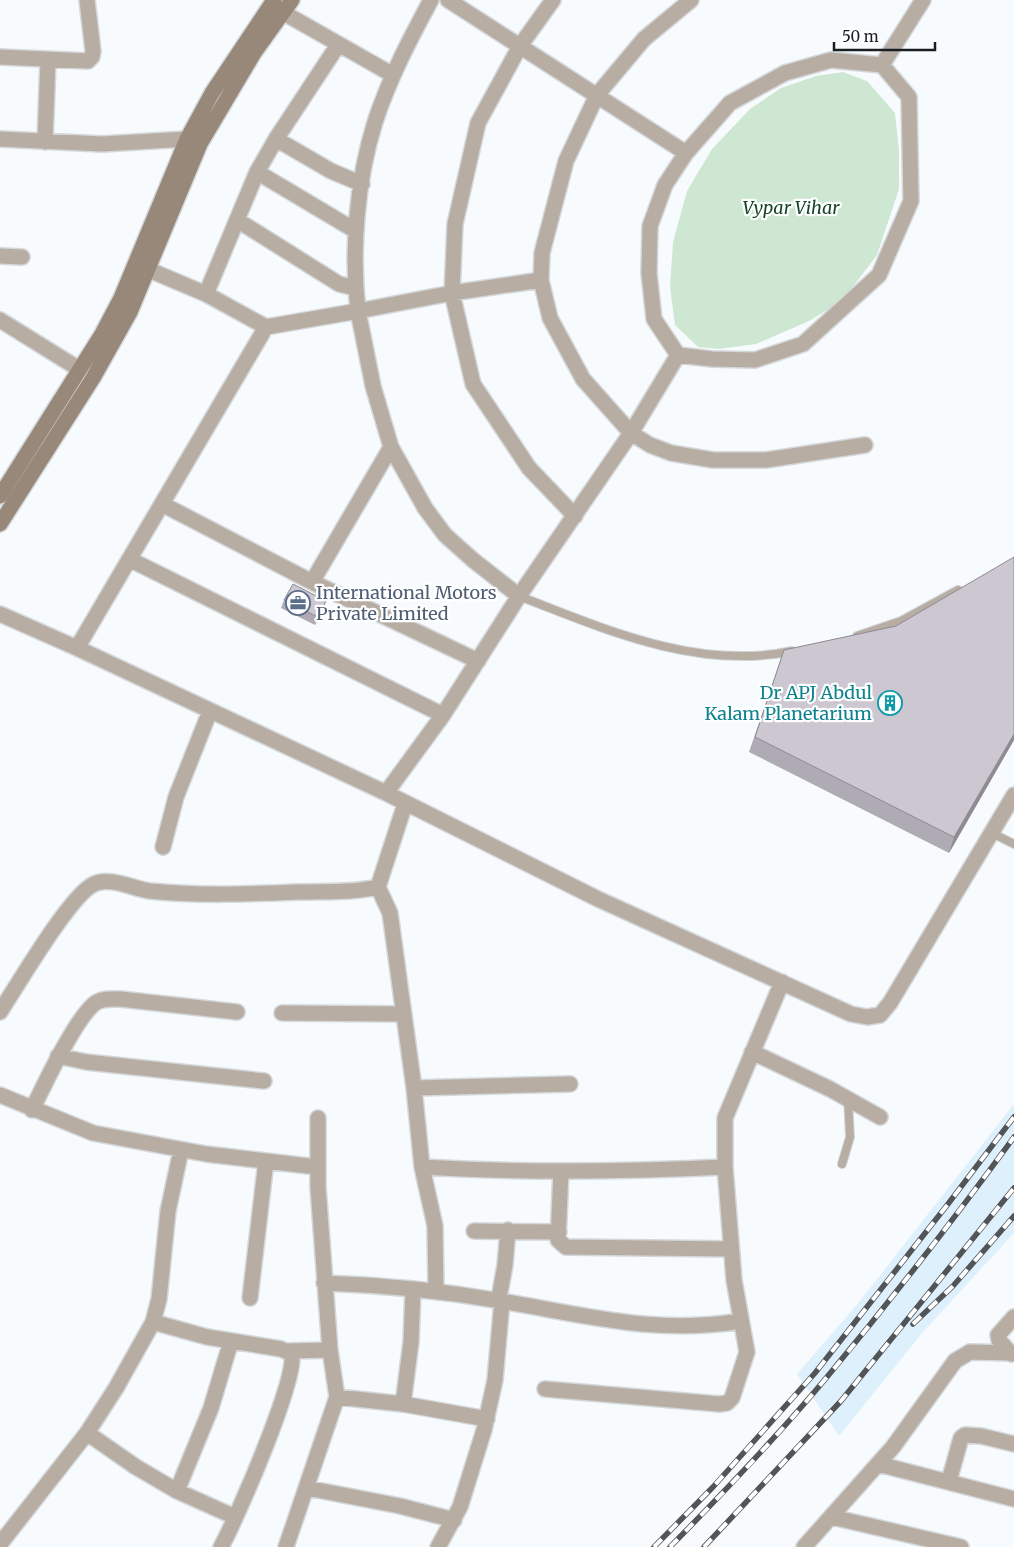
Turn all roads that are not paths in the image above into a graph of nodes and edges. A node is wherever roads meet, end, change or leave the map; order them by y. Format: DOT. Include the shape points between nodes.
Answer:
graph roads {
  1 [pos="87,0"];
  2 [pos="274,0"];
  3 [pos="292,0"];
  4 [pos="431,0"];
  5 [pos="448,0"];
  6 [pos="553,0"];
  7 [pos="691,0"];
  8 [pos="923,0"];
  9 [pos="284,13"];
  10 [pos="338,45"];
  11 [pos="520,46"];
  12 [pos="0,57"];
  13 [pos="48,60"];
  14 [pos="882,65"];
  15 [pos="394,76"];
  16 [pos="597,95"];
  17 [pos="276,138"];
  18 [pos="187,139"];
  19 [pos="0,140"];
  20 [pos="45,142"];
  21 [pos="686,153"];
  22 [pos="258,172"];
  23 [pos="362,184"];
  24 [pos="237,220"];
  25 [pos="356,231"];
  26 [pos="0,256"];
  27 [pos="22,257"];
  28 [pos="147,269"];
  29 [pos="541,280"];
  30 [pos="355,288"];
  31 [pos="452,293"];
  32 [pos="206,294"];
  33 [pos="358,310"];
  34 [pos="0,320"];
  35 [pos="266,327"];
  36 [pos="678,355"];
  37 [pos="79,370"];
  38 [pos="631,433"];
  39 [pos="865,446"];
  40 [pos="391,447"];
  41 [pos="0,496"];
  42 [pos="162,504"];
  43 [pos="575,516"];
  44 [pos="0,524"];
  45 [pos="129,559"];
  46 [pos="312,582"];
  47 [pos="966,586"];
  48 [pos="519,596"];
  49 [pos="0,614"];
  50 [pos="849,638"];
  51 [pos="77,648"];
  52 [pos="805,648"];
  53 [pos="478,660"];
  54 [pos="210,711"];
  55 [pos="443,715"];
  56 [pos="386,793"];
  57 [pos="1014,795"];
  58 [pos="405,804"];
  59 [pos="992,833"];
  60 [pos="1014,844"];
  61 [pos="163,847"];
  62 [pos="378,887"];
  63 [pos="782,982"];
  64 [pos="0,1012"];
  65 [pos="237,1012"];
  66 [pos="282,1013"];
  67 [pos="404,1014"];
  68 [pos="752,1052"];
  69 [pos="58,1056"];
  70 [pos="264,1082"];
  71 [pos="570,1084"];
  72 [pos="414,1088"];
  73 [pos="0,1095"];
  74 [pos="848,1099"];
  75 [pos="32,1110"];
  76 [pos="880,1117"];
  77 [pos="318,1118"];
  78 [pos="181,1150"];
  79 [pos="266,1162"];
  80 [pos="842,1164"];
  81 [pos="317,1167"];
  82 [pos="422,1167"];
  83 [pos="725,1167"];
  84 [pos="561,1171"];
  85 [pos="508,1230"];
  86 [pos="474,1231"];
  87 [pos="558,1232"];
  88 [pos="731,1249"];
  89 [pos="324,1283"];
  90 [pos="413,1289"];
  91 [pos="436,1291"];
  92 [pos="250,1298"];
  93 [pos="502,1301"];
  94 [pos="1014,1317"];
  95 [pos="741,1321"];
  96 [pos="153,1322"];
  97 [pos="231,1341"];
  98 [pos="330,1350"];
  99 [pos="288,1351"];
  100 [pos="1013,1353"];
  101 [pos="545,1389"];
  102 [pos="337,1397"];
  103 [pos="403,1404"];
  104 [pos="487,1419"];
  105 [pos="87,1433"];
  106 [pos="1014,1444"];
  107 [pos="878,1464"];
  108 [pos="950,1481"];
  109 [pos="306,1488"];
  110 [pos="177,1490"];
  111 [pos="1014,1499"];
  112 [pos="235,1517"];
  113 [pos="832,1517"];
  114 [pos="454,1520"];
  115 [pos="0,1544"];
  116 [pos="221,1547"];
  117 [pos="286,1547"];
  118 [pos="438,1547"];
  119 [pos="804,1547"];
  120 [pos="960,1547"];
  1 -- 13 [label="street" via="92,57 82,62"];
  2 -- 18 [label="main road" via="212,93"];
  3 -- 9 [label="main road"];
  4 -- 15 [label="street"];
  5 -- 11 [label="street"];
  6 -- 11 [label="street"];
  7 -- 16 [label="street" via="644,39"];
  8 -- 14 [label="street"];
  9 -- 10 [label="street"];
  9 -- 28 [label="main road" via="254,53 200,144"];
  10 -- 15 [label="street"];
  10 -- 17 [label="street"];
  11 -- 16 [label="street"];
  11 -- 31 [label="street" via="478,123 455,224"];
  12 -- 13 [label="street"];
  13 -- 20 [label="street"];
  14 -- 21 [label="street" via="831,60 785,73 730,103"];
  14 -- 36 [label="street" via="909,96 911,201 879,275 803,344 756,360"];
  15 -- 23 [label="street" via="375,122"];
  16 -- 21 [label="street"];
  16 -- 29 [label="street" via="566,161 542,253"];
  17 -- 22 [label="street"];
  17 -- 23 [label="street" via="330,172"];
  18 -- 20 [label="street" via="102,144"];
  18 -- 37 [label="main road" via="121,298"];
  19 -- 20 [label="street"];
  21 -- 36 [label="street" via="665,185 650,226 649,273 654,319"];
  22 -- 24 [label="street"];
  22 -- 25 [label="street"];
  23 -- 25 [label="street"];
  24 -- 30 [label="street" via="339,284"];
  24 -- 32 [label="street"];
  25 -- 30 [label="street"];
  26 -- 27 [label="street"];
  28 -- 32 [label="street"];
  28 -- 44 [label="main road" via="130,312 98,370"];
  29 -- 31 [label="street"];
  29 -- 38 [label="street" via="550,318 583,380"];
  30 -- 33 [label="street"];
  31 -- 33 [label="street"];
  31 -- 43 [label="street" via="473,384 529,468"];
  32 -- 35 [label="street"];
  33 -- 35 [label="street"];
  33 -- 40 [label="street" via="373,386"];
  34 -- 37 [label="street"];
  35 -- 42 [label="street"];
  36 -- 38 [label="street"];
  37 -- 41 [label="main road"];
  38 -- 39 [label="street" via="650,446 671,453 713,460 766,460"];
  38 -- 43 [label="street"];
  40 -- 46 [label="street"];
  40 -- 48 [label="street" via="425,508 445,535"];
  42 -- 45 [label="street"];
  42 -- 46 [label="street"];
  43 -- 48 [label="street"];
  45 -- 51 [label="street"];
  45 -- 55 [label="street"];
  46 -- 53 [label="street"];
  47 -- 50 [label="lane" via="901,621"];
  48 -- 52 [label="lane" via="598,626 680,650 732,656 778,654"];
  48 -- 53 [label="street"];
  49 -- 51 [label="street"];
  51 -- 54 [label="street"];
  53 -- 55 [label="street"];
  54 -- 56 [label="street"];
  54 -- 61 [label="street" via="176,797"];
  55 -- 56 [label="street"];
  56 -- 58 [label="street"];
  57 -- 59 [label="street"];
  58 -- 62 [label="street"];
  58 -- 63 [label="street" via="598,898"];
  59 -- 60 [label="lane"];
  59 -- 63 [label="street" via="880,1015 851,1014"];
  62 -- 64 [label="street" via="238,894 166,892 109,882 95,883 83,892 57,925"];
  62 -- 67 [label="street" via="390,913"];
  63 -- 68 [label="street"];
  65 -- 69 [label="street" via="105,999 88,1010"];
  66 -- 67 [label="street"];
  67 -- 72 [label="street"];
  68 -- 74 [label="street"];
  68 -- 83 [label="street" via="725,1118"];
  69 -- 70 [label="street"];
  69 -- 75 [label="street"];
  71 -- 72 [label="street"];
  72 -- 82 [label="street"];
  73 -- 75 [label="street"];
  74 -- 76 [label="street"];
  74 -- 80 [label="lane" via="850,1137"];
  75 -- 78 [label="street" via="93,1133"];
  77 -- 81 [label="street"];
  78 -- 79 [label="street"];
  78 -- 96 [label="street" via="168,1211 159,1299"];
  79 -- 81 [label="street"];
  79 -- 92 [label="street"];
  81 -- 89 [label="street"];
  82 -- 84 [label="street"];
  82 -- 91 [label="street" via="435,1226"];
  83 -- 84 [label="street"];
  83 -- 88 [label="street"];
  84 -- 87 [label="street"];
  85 -- 86 [label="street"];
  85 -- 87 [label="street"];
  85 -- 93 [label="street" via="506,1265 499,1298"];
  87 -- 88 [label="street" via="558,1240 566,1248"];
  88 -- 95 [label="street"];
  89 -- 90 [label="street"];
  89 -- 98 [label="street"];
  90 -- 91 [label="street"];
  90 -- 103 [label="street"];
  91 -- 93 [label="street"];
  93 -- 95 [label="street" via="644,1325 682,1327"];
  93 -- 104 [label="street" via="495,1380"];
  94 -- 100 [label="street" via="998,1338"];
  95 -- 101 [label="street" via="747,1352 736,1390 728,1403"];
  96 -- 97 [label="street"];
  96 -- 105 [label="street"];
  97 -- 99 [label="street"];
  97 -- 110 [label="street" via="211,1408"];
  98 -- 99 [label="street"];
  98 -- 102 [label="street"];
  99 -- 112 [label="street" via="293,1359 272,1429"];
  100 -- 107 [label="street" via="982,1351 961,1356"];
  102 -- 103 [label="street"];
  102 -- 109 [label="street"];
  103 -- 104 [label="street"];
  104 -- 114 [label="street"];
  105 -- 110 [label="street" via="136,1467"];
  105 -- 115 [label="street"];
  106 -- 108 [label="street" via="965,1434 961,1438"];
  107 -- 108 [label="street"];
  107 -- 113 [label="street"];
  108 -- 111 [label="street"];
  109 -- 114 [label="street"];
  109 -- 117 [label="street"];
  110 -- 112 [label="street"];
  112 -- 116 [label="street"];
  113 -- 119 [label="street"];
  113 -- 120 [label="street"];
  114 -- 118 [label="street"];
}
